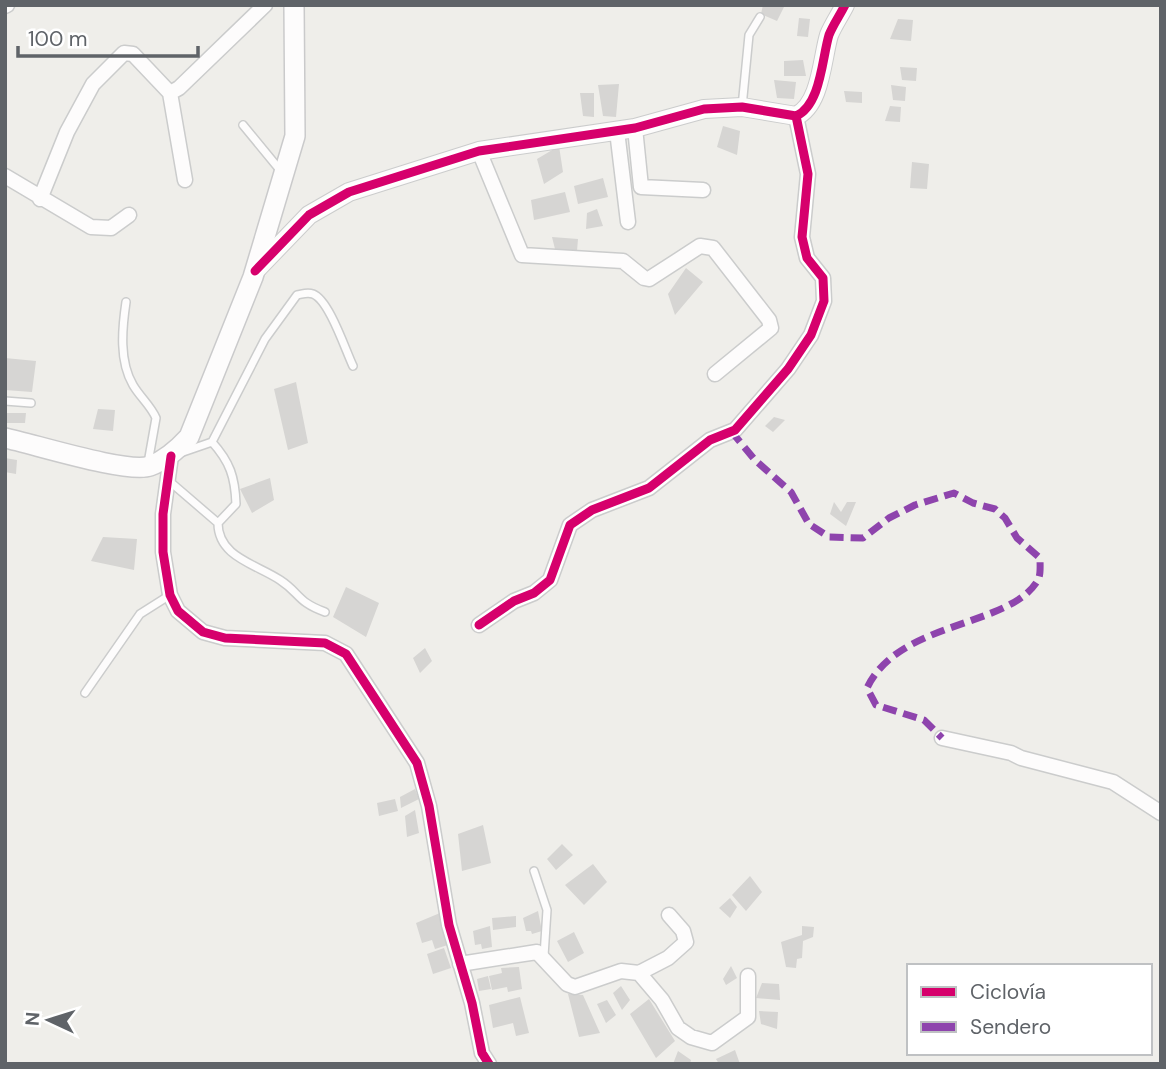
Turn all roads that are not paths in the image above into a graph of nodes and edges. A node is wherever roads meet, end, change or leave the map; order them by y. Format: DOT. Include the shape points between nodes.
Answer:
graph roads {
  1 [pos="265,5"];
  2 [pos="295,5"];
  3 [pos="845,5"];
  4 [pos="760,17"];
  5 [pos="170,93"];
  6 [pos="742,107"];
  7 [pos="796,116"];
  8 [pos="243,125"];
  9 [pos="626,129"];
  10 [pos="479,152"];
  11 [pos="284,174"];
  12 [pos="5,176"];
  13 [pos="185,180"];
  14 [pos="703,190"];
  15 [pos="40,199"];
  16 [pos="129,215"];
  17 [pos="628,222"];
  18 [pos="255,271"];
  19 [pos="126,302"];
  20 [pos="353,366"];
  21 [pos="715,374"];
  22 [pos="5,401"];
  23 [pos="31,403"];
  24 [pos="5,438"];
  25 [pos="212,442"];
  26 [pos="171,456"];
  27 [pos="148,467"];
  28 [pos="167,479"];
  29 [pos="218,523"];
  30 [pos="170,595"];
  31 [pos="325,612"];
  32 [pos="479,625"];
  33 [pos="85,693"];
  34 [pos="942,738"];
  35 [pos="1161,813"];
  36 [pos="534,871"];
  37 [pos="670,915"];
  38 [pos="544,956"];
  39 [pos="460,964"];
  40 [pos="639,973"];
  41 [pos="748,976"];
  42 [pos="489,1064"];
  1 -- 5 [label="street"];
  2 -- 11 [label="main road" via="295,136"];
  3 -- 7 [label="street" via="829,35 821,78 803,113"];
  4 -- 6 [label="lane" via="749,36"];
  5 -- 13 [label="street"];
  5 -- 15 [label="street" via="133,54 124,53 93,84 67,132"];
  6 -- 7 [label="street"];
  6 -- 9 [label="street" via="704,109"];
  7 -- 32 [label="street" via="808,174 802,237 807,258 823,278 824,300 811,335 735,430 710,440 649,488 592,510 570,525 550,580"];
  8 -- 11 [label="lane"];
  9 -- 10 [label="street"];
  9 -- 14 [label="street" via="641,187"];
  9 -- 17 [label="street"];
  10 -- 18 [label="street" via="349,192 309,215"];
  10 -- 21 [label="street" via="522,256 623,261 649,279 700,246 713,248 771,328"];
  11 -- 18 [label="main road"];
  12 -- 15 [label="street"];
  15 -- 16 [label="street" via="91,227 111,228"];
  18 -- 26 [label="main road" via="190,437"];
  19 -- 27 [label="lane" via="122,327 127,368 156,418"];
  20 -- 25 [label="lane" via="325,306 309,292 297,295 265,339"];
  22 -- 23 [label="lane"];
  24 -- 27 [label="main road"];
  25 -- 26 [label="lane"];
  25 -- 29 [label="lane" via="235,476 236,504"];
  26 -- 27 [label="main road"];
  26 -- 28 [label="street"];
  28 -- 29 [label="lane"];
  28 -- 30 [label="street" via="163,552"];
  29 -- 31 [label="lane" via="218,536 239,558 282,581 305,605"];
  30 -- 33 [label="lane" via="140,614"];
  30 -- 39 [label="street" via="178,611 204,632 257,642 325,643 346,654 417,764"];
  34 -- 35 [label="street" via="1113,782"];
  36 -- 38 [label="lane" via="547,910"];
  37 -- 40 [label="street" via="687,942"];
  38 -- 39 [label="street" via="537,952"];
  38 -- 40 [label="street" via="566,984 575,987 621,971"];
  39 -- 42 [label="street" via="482,1053"];
  40 -- 41 [label="street" via="678,1028 712,1043 748,1017"];
}
